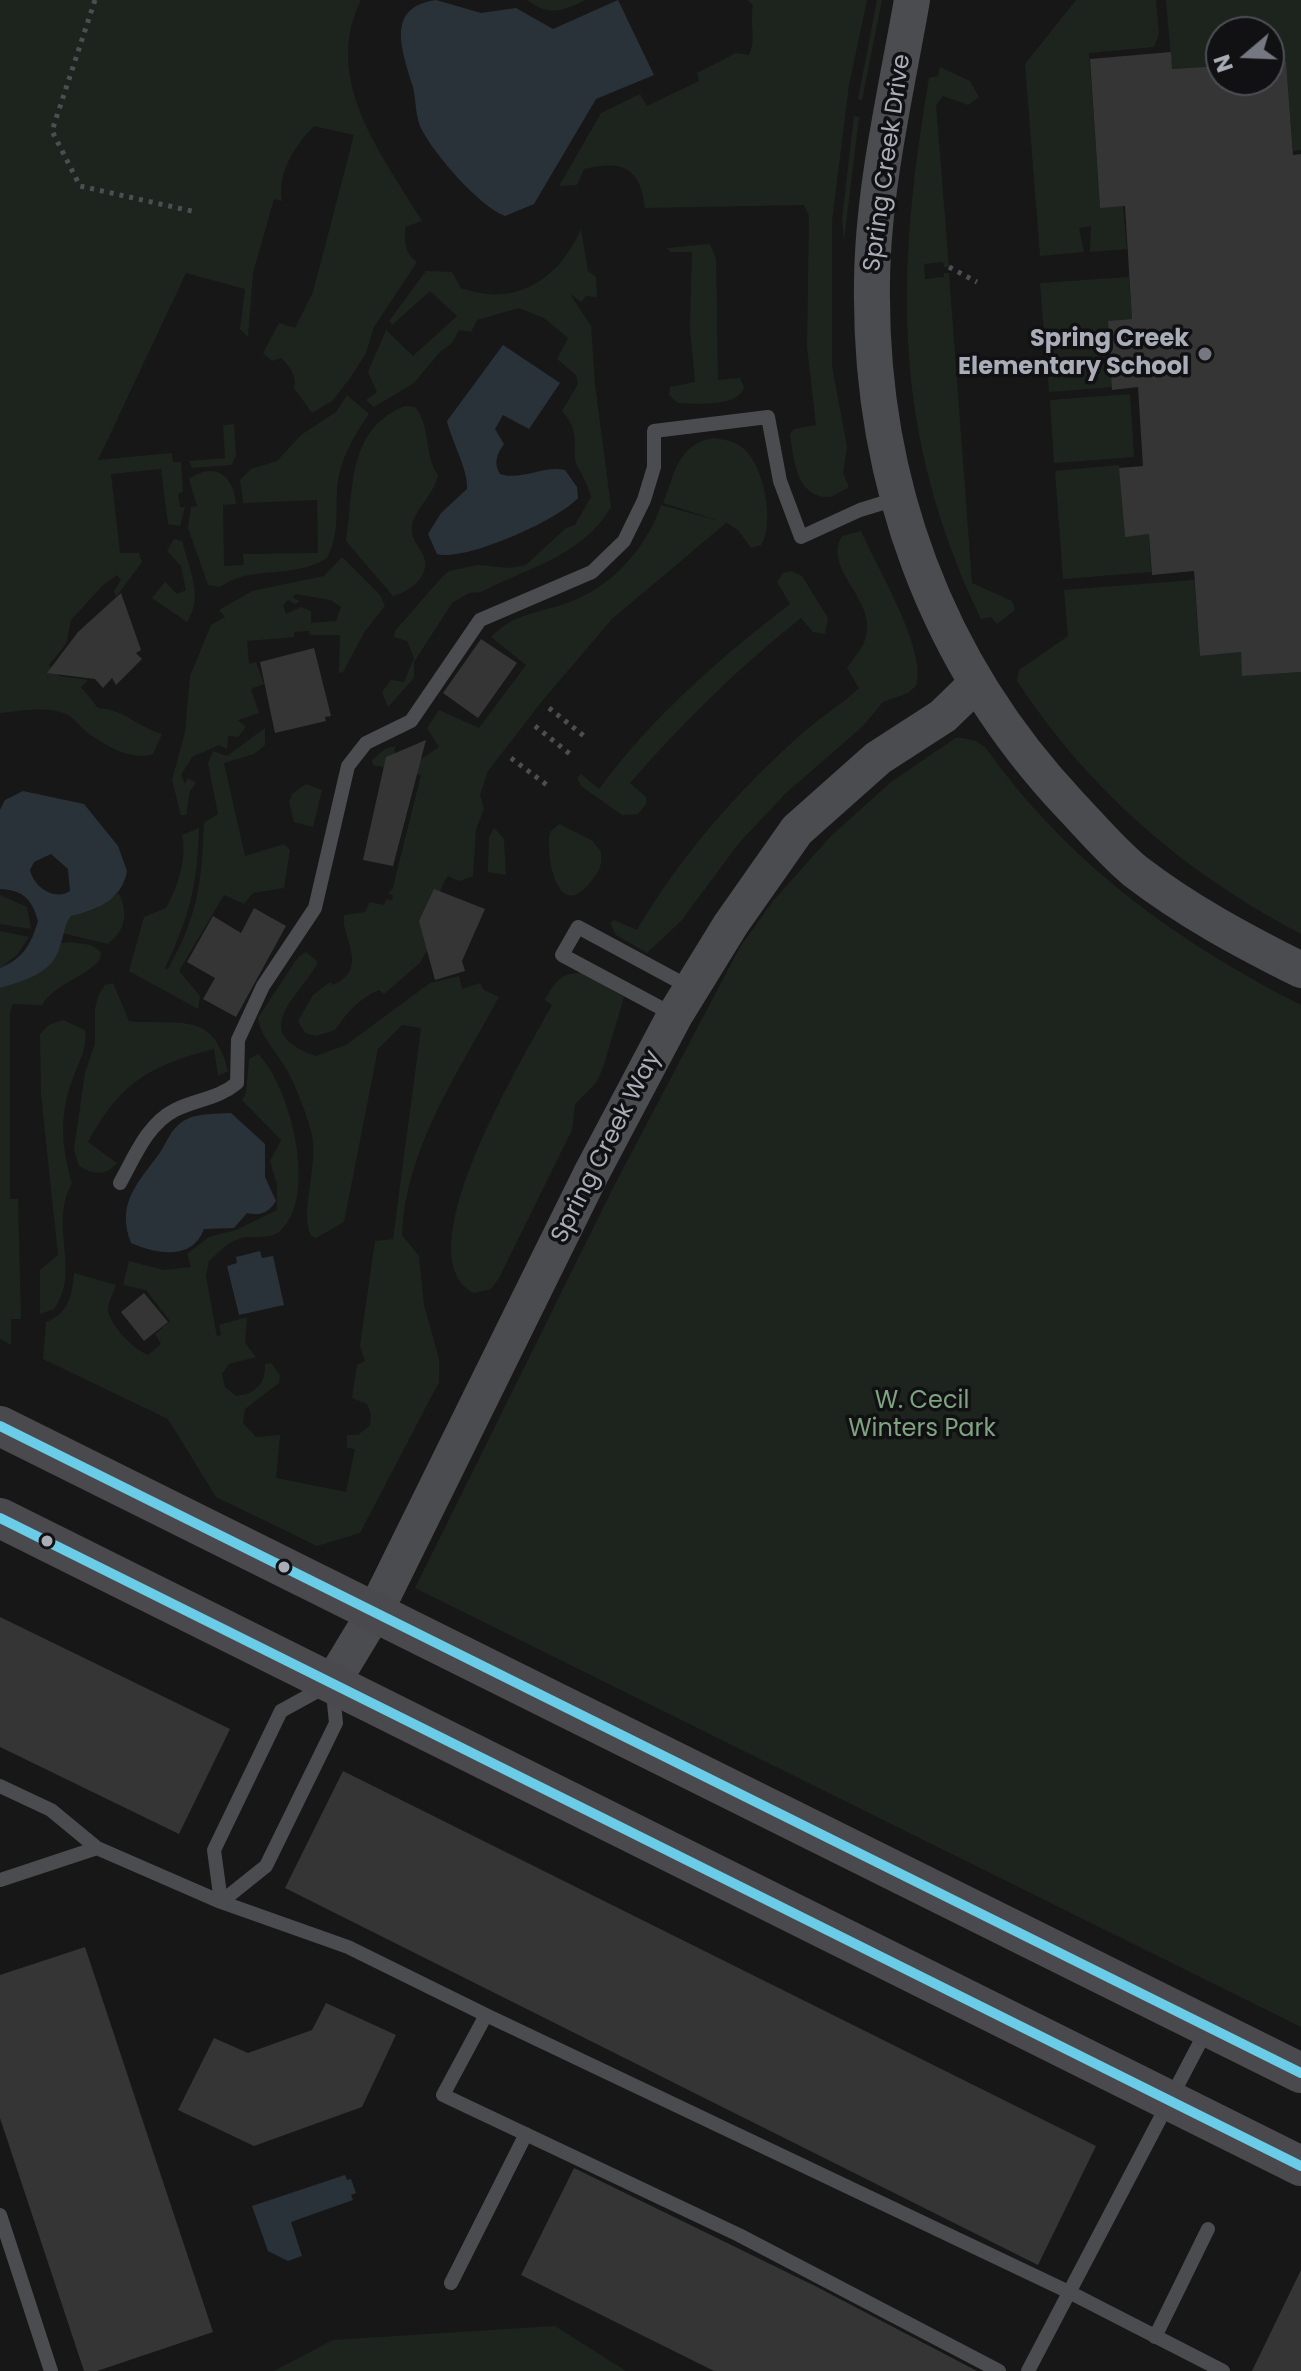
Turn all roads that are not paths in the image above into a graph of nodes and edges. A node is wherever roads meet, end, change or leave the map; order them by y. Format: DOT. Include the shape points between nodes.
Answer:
graph roads {
  1 [pos="912,0"];
  2 [pos="897,499"];
  3 [pos="976,684"];
  4 [pos="1301,970"];
  5 [pos="683,1002"];
  6 [pos="120,1183"];
  7 [pos="0,1426"];
  8 [pos="0,1518"];
  9 [pos="375,1612"];
  10 [pos="332,1683"];
  11 [pos="0,1786"];
  12 [pos="97,1848"];
  13 [pos="0,1880"];
  14 [pos="221,1902"];
  15 [pos="486,2015"];
  16 [pos="1208,2027"];
  17 [pos="1301,2073"];
  18 [pos="1170,2101"];
  19 [pos="526,2134"];
  20 [pos="1301,2166"];
  21 [pos="0,2215"];
  22 [pos="1208,2229"];
  23 [pos="451,2283"];
  24 [pos="1071,2293"];
  25 [pos="1155,2337"];
  26 [pos="51,2371"];
  27 [pos="999,2371"];
  28 [pos="1028,2371"];
  29 [pos="1223,2371"];
  1 -- 2 [label="street, Spring Creek Drive" via="872,278 873,356"];
  2 -- 3 [label="street, Spring Creek Drive" via="941,617"];
  2 -- 6 [label="lane" via="801,537 780,481 768,417 654,431 654,467 624,541 592,572 480,620 411,721 366,743 348,766 315,908 263,986 238,1040 237,1083 223,1095 173,1110 145,1137"];
  3 -- 4 [label="street, Spring Creek Drive" via="1042,775 1132,868 1183,906"];
  3 -- 5 [label="street, Spring Creek Way" via="943,716 878,758 797,830"];
  5 -- 5 [label="lane" via="562,955 578,927"];
  5 -- 9 [label="street, Spring Creek Way" via="591,1174"];
  7 -- 9 [label="main road"];
  8 -- 10 [label="main road"];
  9 -- 10 [label="street, Spring Creek Way"];
  9 -- 16 [label="main road"];
  10 -- 14 [label="lane" via="336,1723 266,1866"];
  10 -- 14 [label="lane" via="281,1711 214,1850"];
  10 -- 18 [label="main road"];
  11 -- 12 [label="lane" via="51,1810"];
  12 -- 13 [label="lane"];
  12 -- 14 [label="lane"];
  14 -- 15 [label="lane" via="348,1947"];
  15 -- 19 [label="lane" via="443,2095"];
  15 -- 24 [label="lane"];
  16 -- 17 [label="main road"];
  16 -- 18 [label="lane"];
  18 -- 20 [label="main road"];
  18 -- 24 [label="lane"];
  19 -- 23 [label="lane"];
  19 -- 27 [label="lane" via="739,2235"];
  21 -- 26 [label="lane"];
  22 -- 25 [label="lane"];
  24 -- 25 [label="lane"];
  24 -- 28 [label="lane"];
  25 -- 29 [label="lane"];
}
